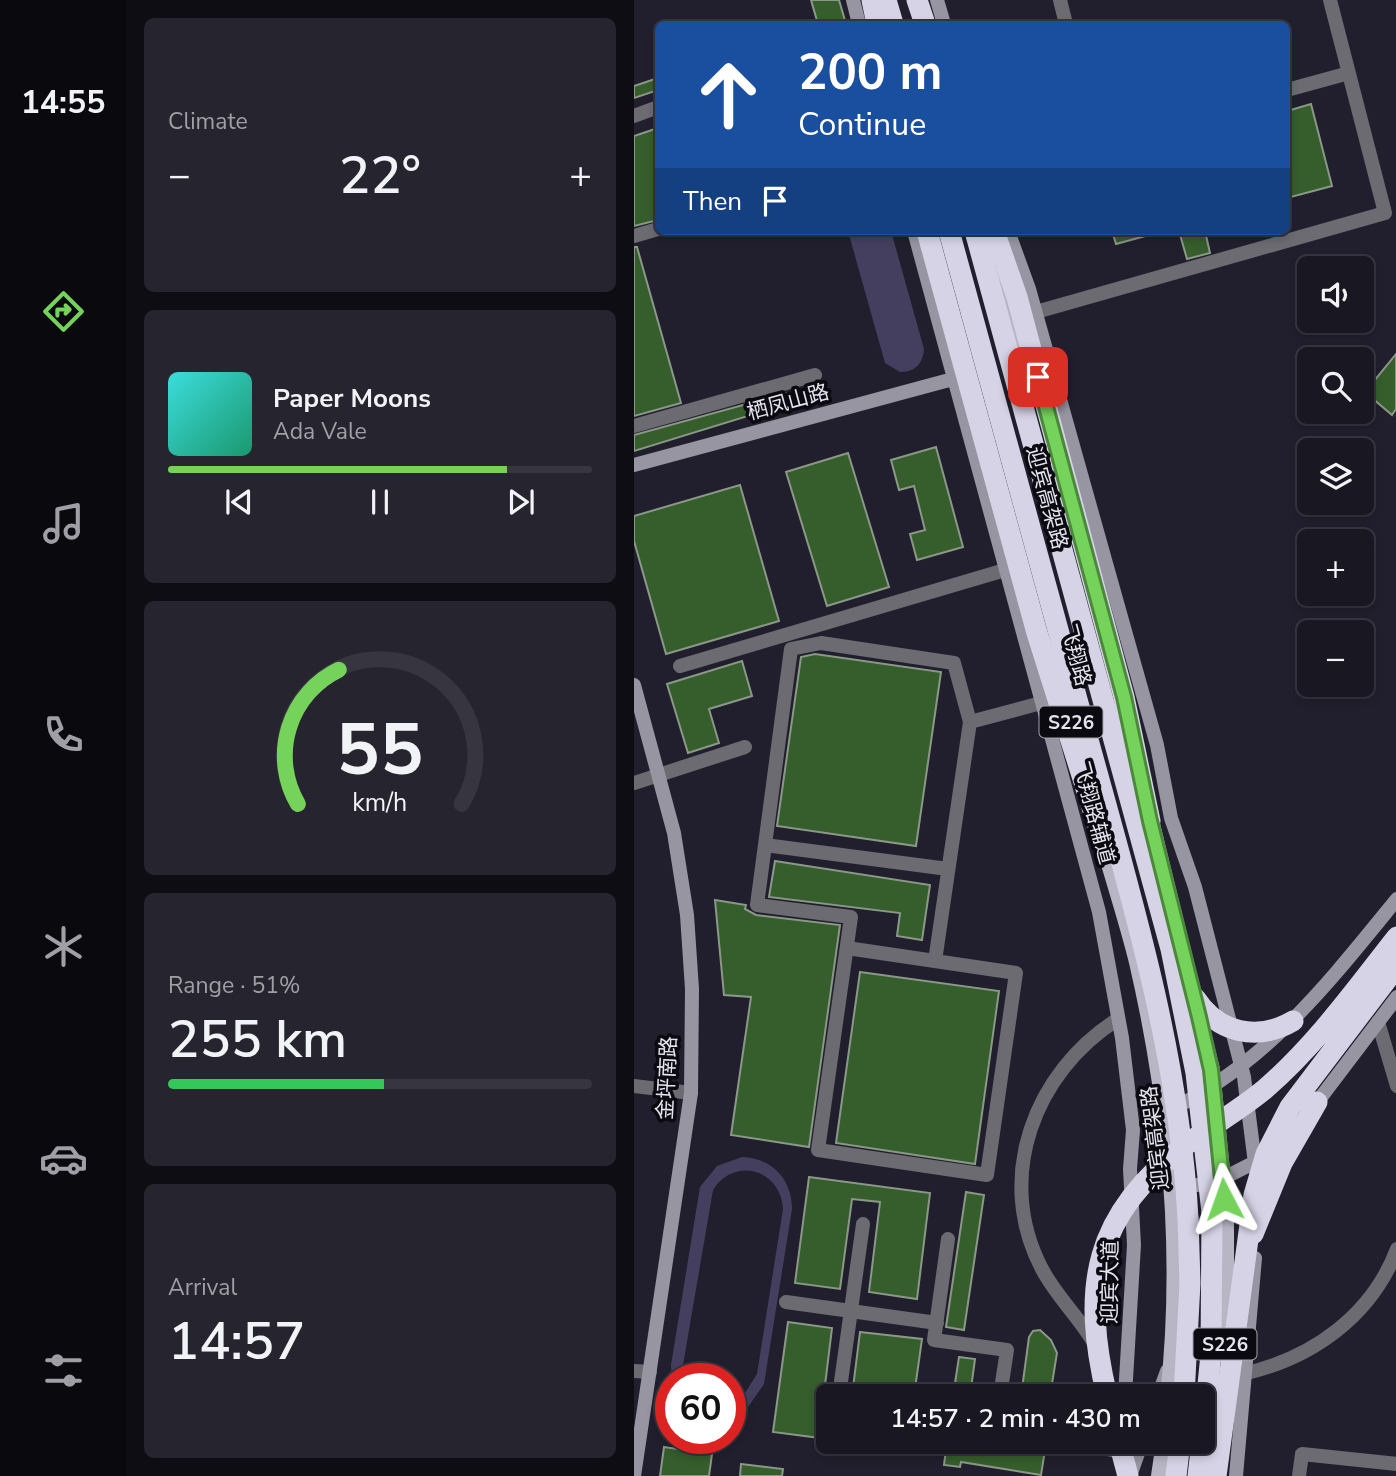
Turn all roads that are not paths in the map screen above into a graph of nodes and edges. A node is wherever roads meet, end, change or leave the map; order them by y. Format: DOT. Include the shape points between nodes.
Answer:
graph roads {
  1 [pos="853,0"];
  2 [pos="873,0"];
  3 [pos="886,0"];
  4 [pos="912,0"];
  5 [pos="917,0"];
  6 [pos="924,0"];
  7 [pos="937,0"];
  8 [pos="1060,0"];
  9 [pos="1330,0"];
  10 [pos="858,21"];
  11 [pos="878,21"];
  12 [pos="892,21"];
  13 [pos="917,21"];
  14 [pos="924,21"];
  15 [pos="930,21"];
  16 [pos="943,21"];
  17 [pos="1065,21"];
  18 [pos="1349,73"];
  19 [pos="1290,89"];
  20 [pos="655,108"];
  21 [pos="634,116"];
  22 [pos="655,230"];
  23 [pos="915,235"];
  24 [pos="928,235"];
  25 [pos="938,235"];
  26 [pos="950,235"];
  27 [pos="976,235"];
  28 [pos="989,235"];
  29 [pos="995,235"];
  30 [pos="1009,235"];
  31 [pos="634,236"];
  32 [pos="1036,312"];
  33 [pos="815,375"];
  34 [pos="953,379"];
  35 [pos="634,426"];
  36 [pos="634,465"];
  37 [pos="1005,570"];
  38 [pos="680,666"];
  39 [pos="634,685"];
  40 [pos="1041,703"];
  41 [pos="970,722"];
  42 [pos="745,747"];
  43 [pos="660,775"];
  44 [pos="634,783"];
  45 [pos="1150,821"];
  46 [pos="1104,842"];
  47 [pos="765,845"];
  48 [pos="948,869"];
  49 [pos="1396,899"];
  50 [pos="1396,937"];
  51 [pos="847,948"];
  52 [pos="935,961"];
  53 [pos="1396,966"];
  54 [pos="1396,997"];
  55 [pos="1195,998"];
  56 [pos="1118,1019"];
  57 [pos="1293,1021"];
  58 [pos="1378,1022"];
  59 [pos="1232,1029"];
  60 [pos="1241,1067"];
  61 [pos="634,1086"];
  62 [pos="1396,1086"];
  63 [pos="1213,1087"];
  64 [pos="691,1093"];
  65 [pos="1317,1101"];
  66 [pos="1165,1112"];
  67 [pos="1255,1163"];
  68 [pos="1130,1169"];
  69 [pos="1222,1179"];
  70 [pos="1174,1190"];
  71 [pos="1257,1222"];
  72 [pos="863,1224"];
  73 [pos="948,1239"];
  74 [pos="1396,1249"];
  75 [pos="786,1302"];
  76 [pos="851,1311"];
  77 [pos="937,1323"];
  78 [pos="1174,1350"];
  79 [pos="1225,1355"];
  80 [pos="634,1371"];
  81 [pos="650,1372"];
  82 [pos="1247,1373"];
  83 [pos="841,1384"];
  84 [pos="1002,1384"];
  85 [pos="1105,1384"];
  86 [pos="1112,1384"];
  87 [pos="1126,1384"];
  88 [pos="1162,1384"];
  89 [pos="1170,1384"];
  90 [pos="1185,1384"];
  91 [pos="1209,1384"];
  92 [pos="640,1400"];
  93 [pos="1119,1454"];
  94 [pos="1123,1454"];
  95 [pos="1137,1454"];
  96 [pos="1163,1454"];
  97 [pos="1179,1454"];
  98 [pos="1201,1454"];
  99 [pos="1396,1464"];
  100 [pos="634,1476"];
  101 [pos="1117,1476"];
  102 [pos="1129,1476"];
  103 [pos="1160,1476"];
  104 [pos="1176,1476"];
  105 [pos="1198,1476"];
  106 [pos="1214,1476"];
  107 [pos="1227,1476"];
  108 [pos="1236,1476"];
  109 [pos="1300,1476"];
  1 -- 10 [label="street"];
  2 -- 11 [label="highway"];
  3 -- 12 [label="highway"];
  4 -- 13 [label="highway"];
  5 -- 14 [label="highway"];
  6 -- 15 [label="main road"];
  7 -- 16 [label="street"];
  8 -- 17 [label="street"];
  9 -- 18 [label="street"];
  18 -- 19 [label="street"];
  18 -- 32 [label="street" via="1385,213"];
  20 -- 21 [label="street"];
  22 -- 31 [label="street"];
  23 -- 34 [label="street, 飞翔路辅道"];
  24 -- 46 [label="highway" via="1037,633"];
  25 -- 46 [label="main road, 飞翔路 / S226"];
  26 -- 90 [label="highway, 迎宾高架路, bridge" via="1149,958 1184,1157 1190,1283"];
  27 -- 91 [label="highway, 迎宾高架路, bridge" via="1171,949 1196,1073 1212,1212"];
  28 -- 45 [label="main road, 飞翔路 / S226"];
  29 -- 45 [label="highway" via="1017,298 1124,697"];
  30 -- 32 [label="street"];
  32 -- 59 [label="street"];
  33 -- 35 [label="street"];
  34 -- 36 [label="street, 栖凤山路"];
  34 -- 37 [label="street, 飞翔路辅道"];
  37 -- 38 [label="street"];
  37 -- 40 [label="street, 飞翔路辅道"];
  39 -- 43 [label="street, 金坪南路"];
  40 -- 41 [label="street"];
  40 -- 56 [label="street, 飞翔路辅道" via="1099,912"];
  41 -- 47 [label="street" via="954,663 821,643 791,649"];
  41 -- 48 [label="street"];
  42 -- 43 [label="street"];
  43 -- 44 [label="street"];
  43 -- 64 [label="street, 金坪南路" via="687,915"];
  45 -- 55 [label="main road, 飞翔路 / S226"];
  46 -- 66 [label="main road, 飞翔路 / S226" via="1137,961"];
  47 -- 48 [label="street"];
  47 -- 51 [label="street" via="757,905 851,917"];
  48 -- 52 [label="street"];
  49 -- 57 [label="street"];
  50 -- 85 [label="highway, bridge" via="1296,1059 1242,1107 1151,1175 1126,1205 1105,1241 1095,1280 1094,1321"];
  51 -- 52 [label="street"];
  51 -- 52 [label="street" via="818,1150 987,1174 1016,973"];
  53 -- 106 [label="highway, bridge" via="1290,1107 1266,1154 1254,1195"];
  54 -- 58 [label="street"];
  55 -- 59 [label="highway" via="1209,1016"];
  55 -- 63 [label="main road, 飞翔路 / S226"];
  56 -- 68 [label="street, 飞翔路辅道" via="1133,1130"];
  56 -- 86 [label="street" via="1073,1054 1041,1100 1023,1155 1021,1193 1027,1232 1041,1268 1098,1350"];
  57 -- 59 [label="highway" via="1262,1033"];
  57 -- 60 [label="street"];
  58 -- 62 [label="street"];
  58 -- 65 [label="street"];
  59 -- 60 [label="street"];
  60 -- 63 [label="street"];
  60 -- 67 [label="street"];
  61 -- 64 [label="street"];
  63 -- 66 [label="street"];
  63 -- 69 [label="main road, 飞翔路 / S226"];
  64 -- 81 [label="street, 金坪南路"];
  65 -- 67 [label="street" via="1294,1132"];
  65 -- 71 [label="highway" via="1282,1163"];
  66 -- 70 [label="main road, 飞翔路 / S226"];
  67 -- 69 [label="street"];
  67 -- 71 [label="street"];
  68 -- 87 [label="street, 迎宾大道" via="1134,1245"];
  69 -- 70 [label="street"];
  69 -- 79 [label="main road, 飞翔路 / S226"];
  70 -- 78 [label="main road, 飞翔路 / S226"];
  71 -- 79 [label="highway" via="1237,1290"];
  71 -- 82 [label="street"];
  72 -- 76 [label="street"];
  73 -- 77 [label="street"];
  74 -- 82 [label="street" via="1375,1290 1335,1333 1285,1362"];
  75 -- 76 [label="street"];
  76 -- 77 [label="street"];
  76 -- 83 [label="street"];
  77 -- 84 [label="street" via="934,1340 1007,1350"];
  78 -- 88 [label="street"];
  78 -- 89 [label="main road, S226"];
  79 -- 106 [label="main road, S226"];
  79 -- 107 [label="street"];
  80 -- 81 [label="street"];
  81 -- 92 [label="street, 金坪南路"];
  82 -- 108 [label="street"];
  92 -- 100 [label="street, 金坪南路"];
  93 -- 101 [label="street"];
  94 -- 102 [label="highway, bridge"];
  95 -- 102 [label="street"];
  96 -- 103 [label="main road"];
  97 -- 104 [label="highway"];
  98 -- 105 [label="highway"];
  99 -- 109 [label="street" via="1302,1454"];
}
